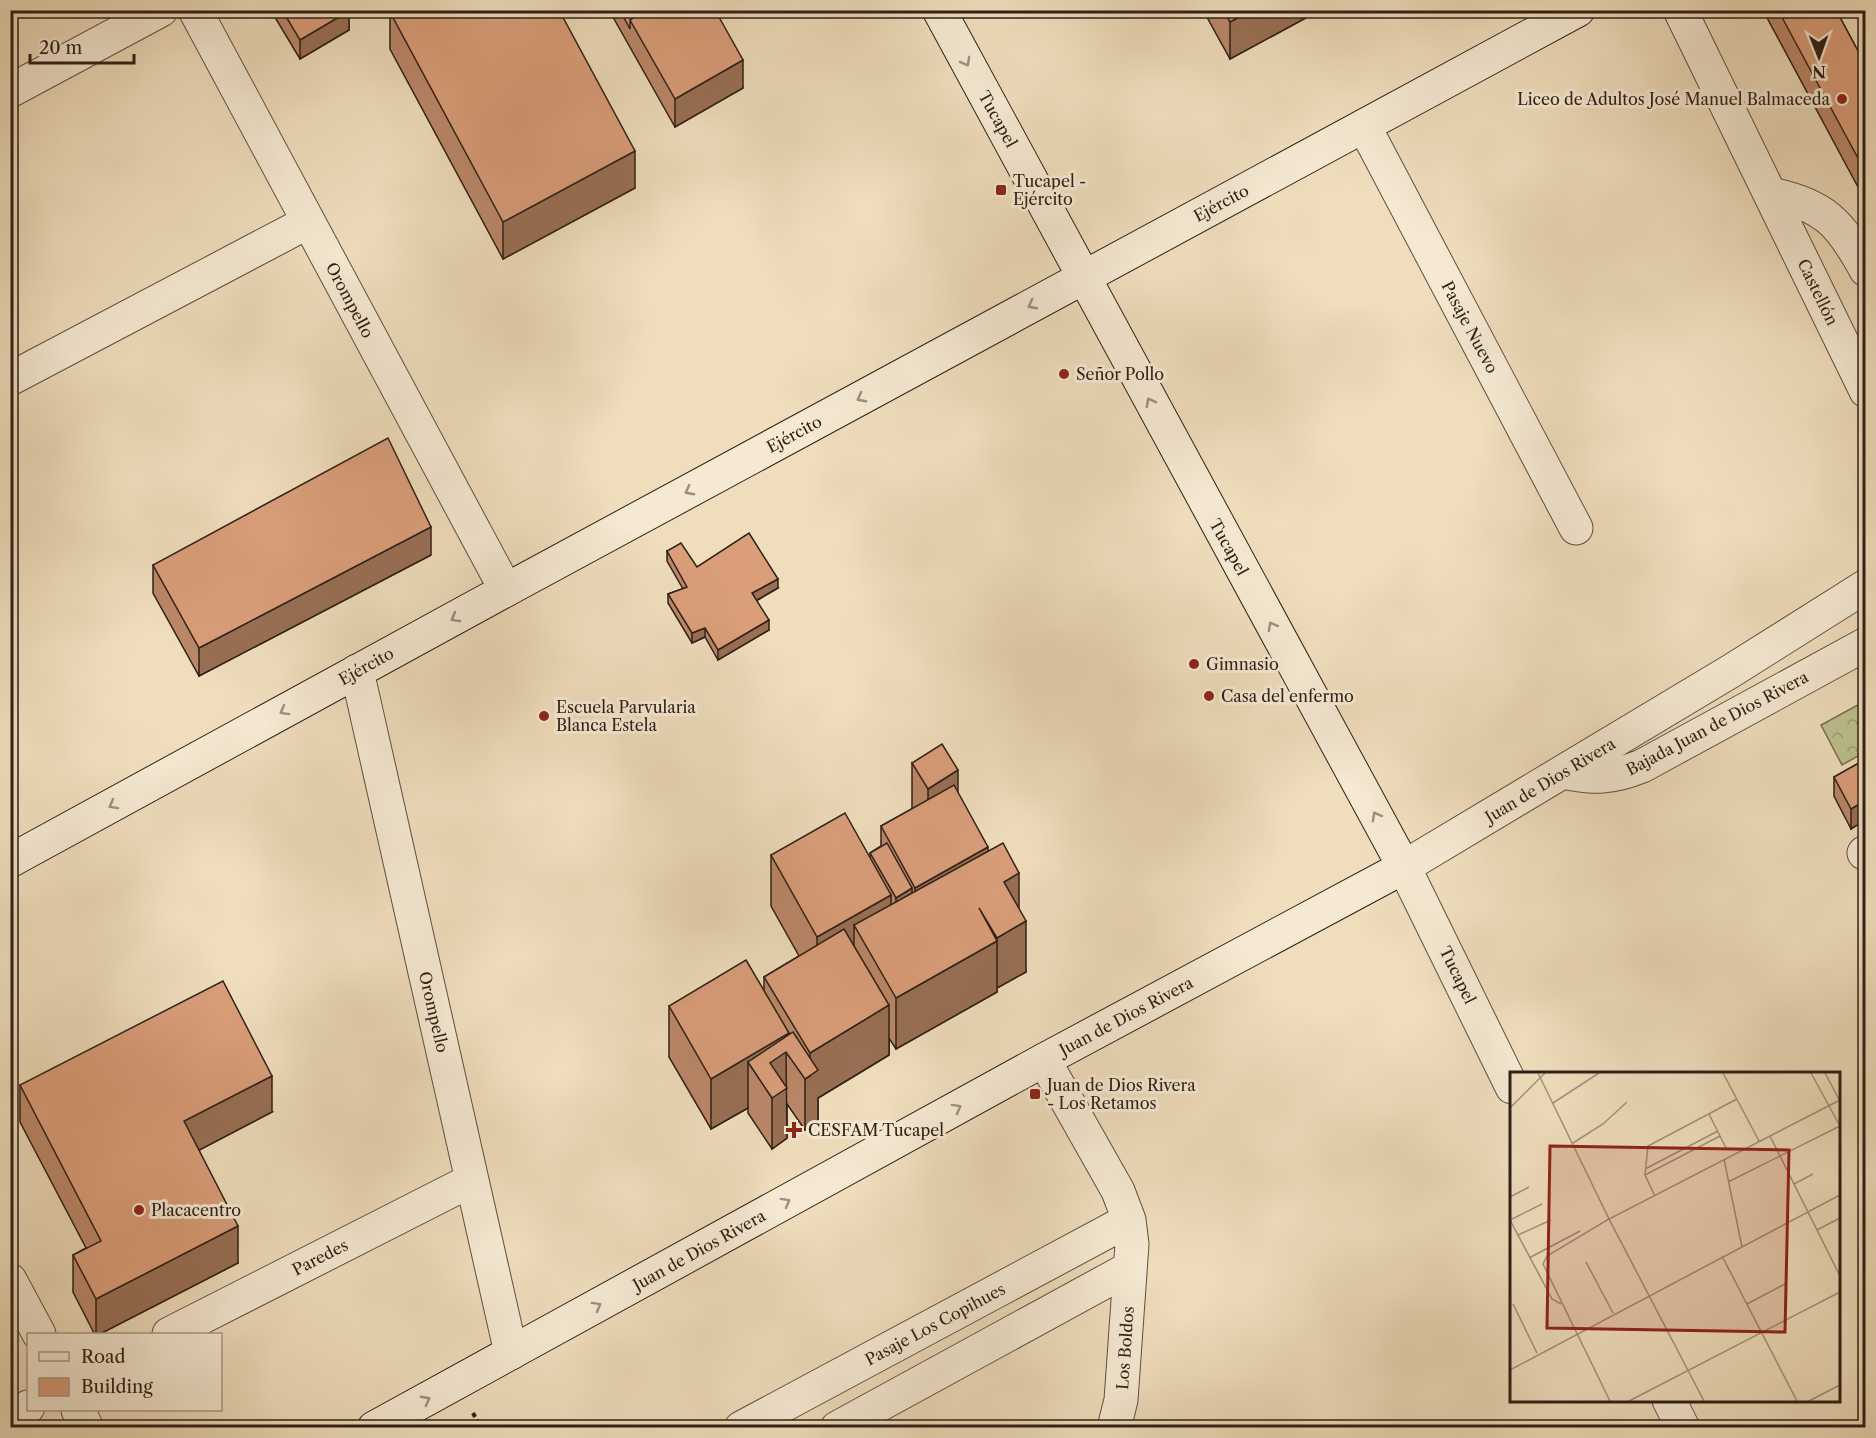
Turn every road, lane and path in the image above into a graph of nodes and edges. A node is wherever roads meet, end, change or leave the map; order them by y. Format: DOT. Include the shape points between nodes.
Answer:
graph roads {
  1 [pos="161,10"];
  2 [pos="195,10"];
  3 [pos="939,10"];
  4 [pos="1578,10"];
  5 [pos="1680,10"];
  6 [pos="10,92"];
  7 [pos="1364,126"];
  8 [pos="1770,194"];
  9 [pos="308,222"];
  10 [pos="1866,270"];
  11 [pos="1084,277"];
  12 [pos="10,379"];
  13 [pos="1866,391"];
  14 [pos="1576,528"];
  15 [pos="1866,586"];
  16 [pos="506,590"];
  17 [pos="1866,644"];
  18 [pos="357,671"];
  19 [pos="1563,772"];
  20 [pos="10,861"];
  21 [pos="1404,867"];
  22 [pos="1044,1060"];
  23 [pos="1510,1083"];
  24 [pos="472,1180"];
  25 [pos="1129,1220"];
  26 [pos="1130,1269"];
  27 [pos="10,1280"];
  28 [pos="38,1333"];
  29 [pos="173,1333"];
  30 [pos="511,1353"];
  31 [pos="1670,1402"];
  32 [pos="27,1408"];
  33 [pos="78,1411"];
  34 [pos="10,1416"];
  35 [pos="87,1428"];
  36 [pos="374,1428"];
  37 [pos="741,1428"];
  38 [pos="837,1428"];
  39 [pos="1114,1428"];
  40 [pos="1683,1428"];
  1 -- 6 [label="street"];
  2 -- 9 [label="street, Orompello"];
  3 -- 11 [label="street, Tucapel, one-way"];
  4 -- 7 [label="street, Ejército"];
  5 -- 8 [label="street, Castellón"];
  7 -- 11 [label="street, Ejército"];
  7 -- 14 [label="street, Pasaje Nuevo"];
  8 -- 10 [label="street" via="1805,204 1832,220"];
  8 -- 13 [label="street, Castellón"];
  9 -- 12 [label="street"];
  9 -- 16 [label="street, Orompello"];
  11 -- 16 [label="street, Ejército, one-way"];
  21 -- 11 [label="street, Tucapel, one-way"];
  15 -- 19 [label="street, Juan de Dios Rivera"];
  16 -- 18 [label="street, Ejército, one-way"];
  17 -- 19 [label="street, Bajada Juan de Dios Rivera" via="1642,766 1605,777"];
  18 -- 20 [label="street, Ejército, one-way"];
  18 -- 24 [label="street, Orompello"];
  19 -- 21 [label="street, Juan de Dios Rivera"];
  21 -- 22 [label="street, Juan de Dios Rivera"];
  21 -- 23 [label="street, Tucapel"];
  22 -- 25 [label="street, Los Boldos" via="1118,1191"];
  30 -- 22 [label="street, Juan de Dios Rivera, one-way"];
  24 -- 29 [label="street, Paredes"];
  24 -- 30 [label="street, Orompello"];
  25 -- 26 [label="street, Los Boldos"];
  25 -- 37 [label="street, Pasaje Los Copihues"];
  26 -- 38 [label="street"];
  26 -- 39 [label="street, Los Boldos" via="1121,1400"];
  27 -- 28 [label="street"];
  36 -- 30 [label="street, Juan de Dios Rivera, one-way"];
  31 -- 40 [label="street"];
  32 -- 34 [label="street"];
  33 -- 35 [label="street"];
}
